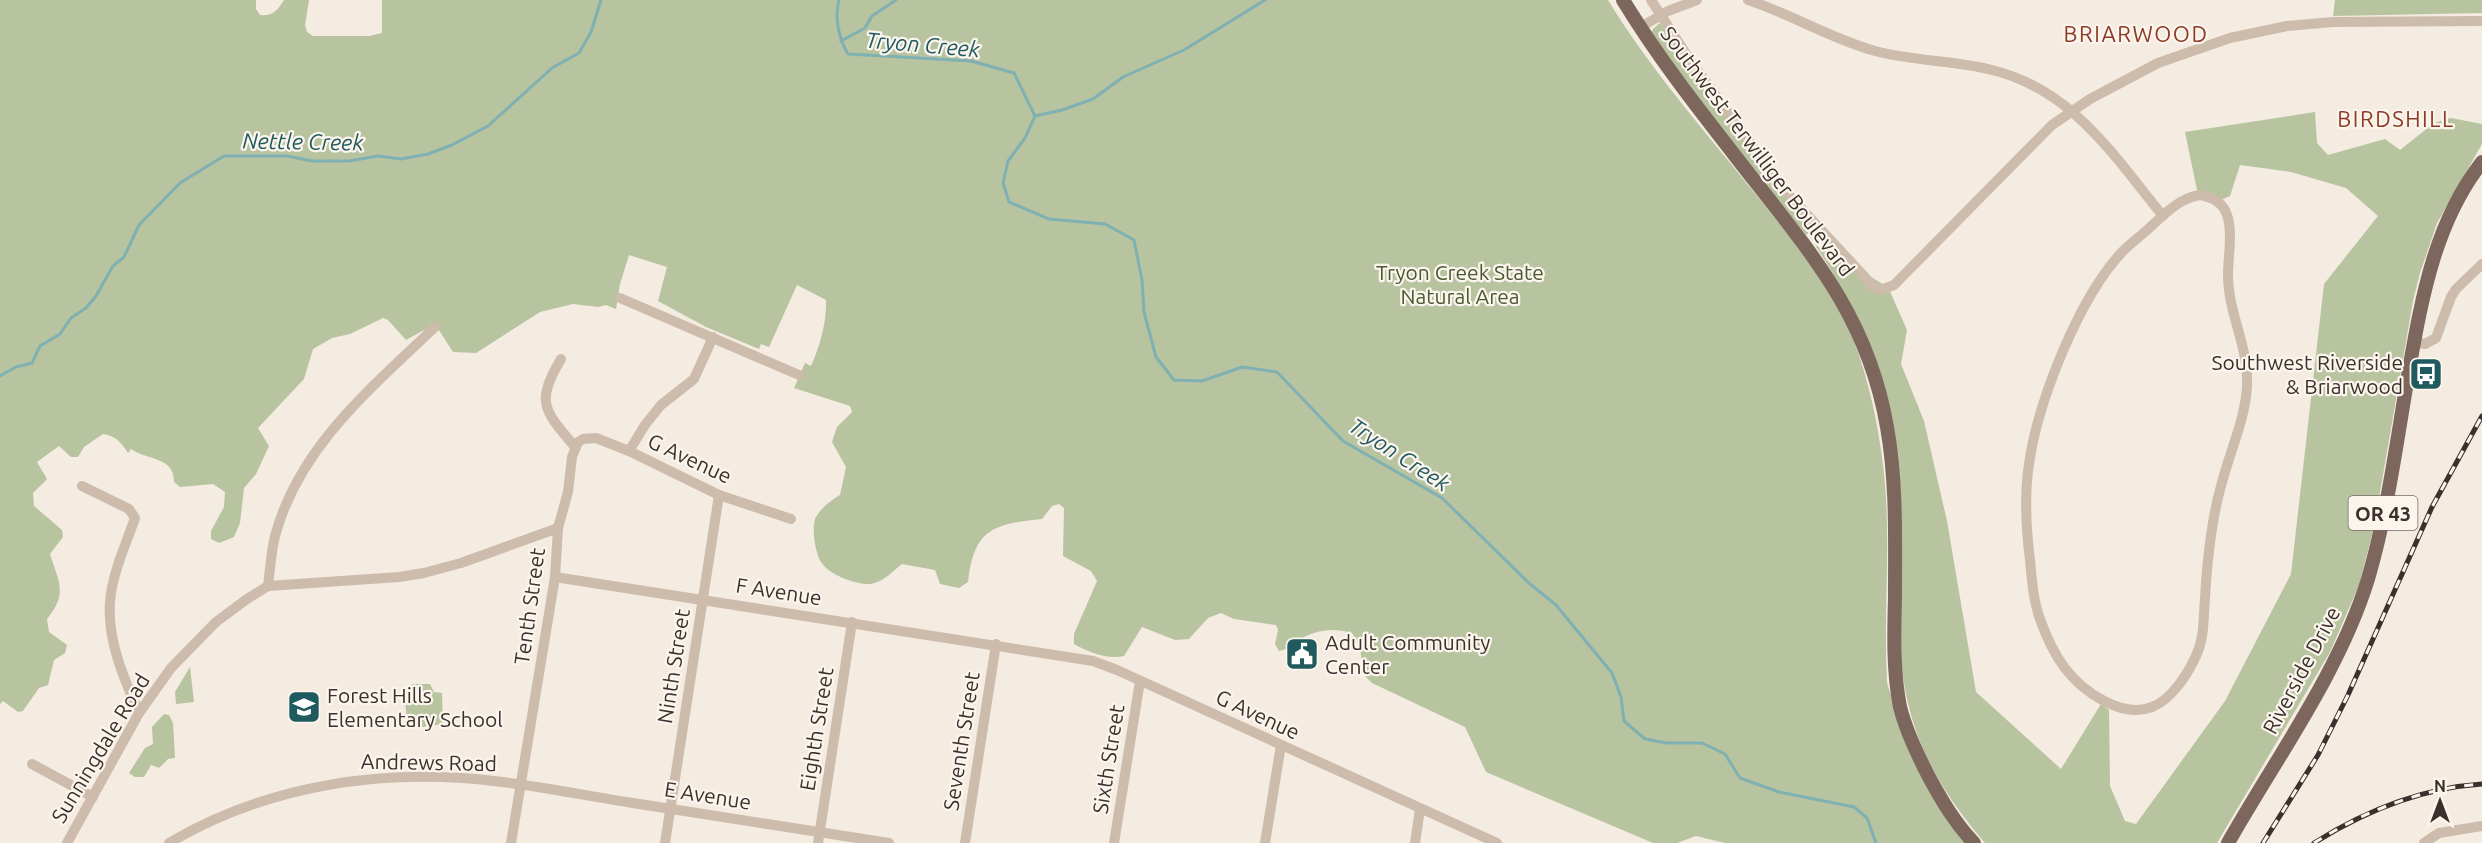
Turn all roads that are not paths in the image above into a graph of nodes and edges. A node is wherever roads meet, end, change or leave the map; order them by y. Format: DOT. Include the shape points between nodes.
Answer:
graph roads {
  1 [pos="1623,0"];
  2 [pos="1651,0"];
  3 [pos="1697,0"];
  4 [pos="1748,0"];
  5 [pos="1661,15"];
  6 [pos="2482,21"];
  7 [pos="1639,28"];
  8 [pos="2071,110"];
  9 [pos="2482,162"];
  10 [pos="2163,216"];
  11 [pos="2482,264"];
  12 [pos="620,298"];
  13 [pos="435,327"];
  14 [pos="713,337"];
  15 [pos="2414,342"];
  16 [pos="561,359"];
  17 [pos="799,375"];
  18 [pos="575,447"];
  19 [pos="629,451"];
  20 [pos="82,486"];
  21 [pos="719,495"];
  22 [pos="791,519"];
  23 [pos="558,528"];
  24 [pos="555,577"];
  25 [pos="268,586"];
  26 [pos="703,599"];
  27 [pos="852,622"];
  28 [pos="996,644"];
  29 [pos="1140,681"];
  30 [pos="139,713"];
  31 [pos="1281,746"];
  32 [pos="32,764"];
  33 [pos="521,786"];
  34 [pos="93,796"];
  35 [pos="670,809"];
  36 [pos="1420,809"];
  37 [pos="2482,826"];
  38 [pos="819,838"];
  39 [pos="67,843"];
  40 [pos="169,843"];
  41 [pos="511,843"];
  42 [pos="665,843"];
  43 [pos="890,843"];
  44 [pos="965,843"];
  45 [pos="1114,843"];
  46 [pos="1265,843"];
  47 [pos="1415,843"];
  48 [pos="1497,843"];
  49 [pos="1974,843"];
  50 [pos="2228,843"];
  51 [pos="2424,843"];
  1 -- 7 [label="main road, Southwest Terwilliger Boulevard"];
  2 -- 5 [label="street"];
  3 -- 5 [label="street"];
  4 -- 8 [label="street" via="1875,51 1988,69 2019,78"];
  5 -- 7 [label="street"];
  5 -- 8 [label="street" via="1786,192 1881,290 1894,285 2036,140"];
  6 -- 8 [label="street" via="2307,23 2249,33 2158,63"];
  7 -- 49 [label="main road, Southwest Terwilliger Boulevard" via="1821,266 1866,348 1892,460 1895,663 1901,707 1910,738 1939,796"];
  8 -- 10 [label="street"];
  9 -- 15 [label="main road, Riverside Drive / OR 43" via="2440,236"];
  10 -- 10 [label="street" via="2112,265 2073,331 2039,418 2026,487 2034,602 2052,649 2076,680 2100,699 2139,710 2164,699 2185,676 2201,645 2216,507 2247,384 2246,354 2229,292 2229,224 2224,208 2210,196 2200,195 2184,199"];
  11 -- 15 [label="street" via="2451,297 2436,338 2425,344"];
  12 -- 14 [label="street"];
  13 -- 25 [label="street" via="345,413 303,470 274,539"];
  14 -- 17 [label="street"];
  14 -- 19 [label="street" via="694,379 661,405"];
  15 -- 50 [label="main road, Riverside Drive / OR 43" via="2383,514 2355,617 2330,668"];
  16 -- 18 [label="street" via="548,383 547,407"];
  18 -- 19 [label="street, G Avenue" via="583,439 591,438"];
  18 -- 23 [label="street, Tenth Street"];
  19 -- 21 [label="street, G Avenue"];
  20 -- 30 [label="street" via="129,509 135,518 110,600 110,619 114,647"];
  21 -- 22 [label="street, G Avenue"];
  21 -- 26 [label="street, Ninth Street"];
  23 -- 24 [label="street, Tenth Street"];
  23 -- 25 [label="street" via="424,573"];
  24 -- 26 [label="street, F Avenue"];
  24 -- 33 [label="street, Tenth Street"];
  25 -- 30 [label="street, Sunningdale Road" via="216,622 194,643"];
  26 -- 27 [label="street, F Avenue"];
  26 -- 35 [label="street, Ninth Street"];
  27 -- 28 [label="street, F Avenue"];
  27 -- 38 [label="street, Eighth Street"];
  28 -- 29 [label="street, G Avenue" via="1093,661"];
  28 -- 44 [label="street, Seventh Street"];
  29 -- 31 [label="street, G Avenue"];
  29 -- 45 [label="street, Sixth Street"];
  30 -- 34 [label="street, Sunningdale Road"];
  31 -- 36 [label="street, G Avenue"];
  31 -- 46 [label="street"];
  32 -- 34 [label="street"];
  33 -- 35 [label="street, E Avenue"];
  33 -- 40 [label="street, Andrews Road" via="401,777 334,782 240,809"];
  33 -- 41 [label="street, Tenth Street"];
  34 -- 39 [label="street, Sunningdale Road"];
  35 -- 38 [label="street, E Avenue"];
  35 -- 42 [label="street, Ninth Street"];
  36 -- 47 [label="street"];
  36 -- 48 [label="street, G Avenue"];
  37 -- 51 [label="street" via="2439,833"];
  38 -- 43 [label="street, E Avenue"];
}
